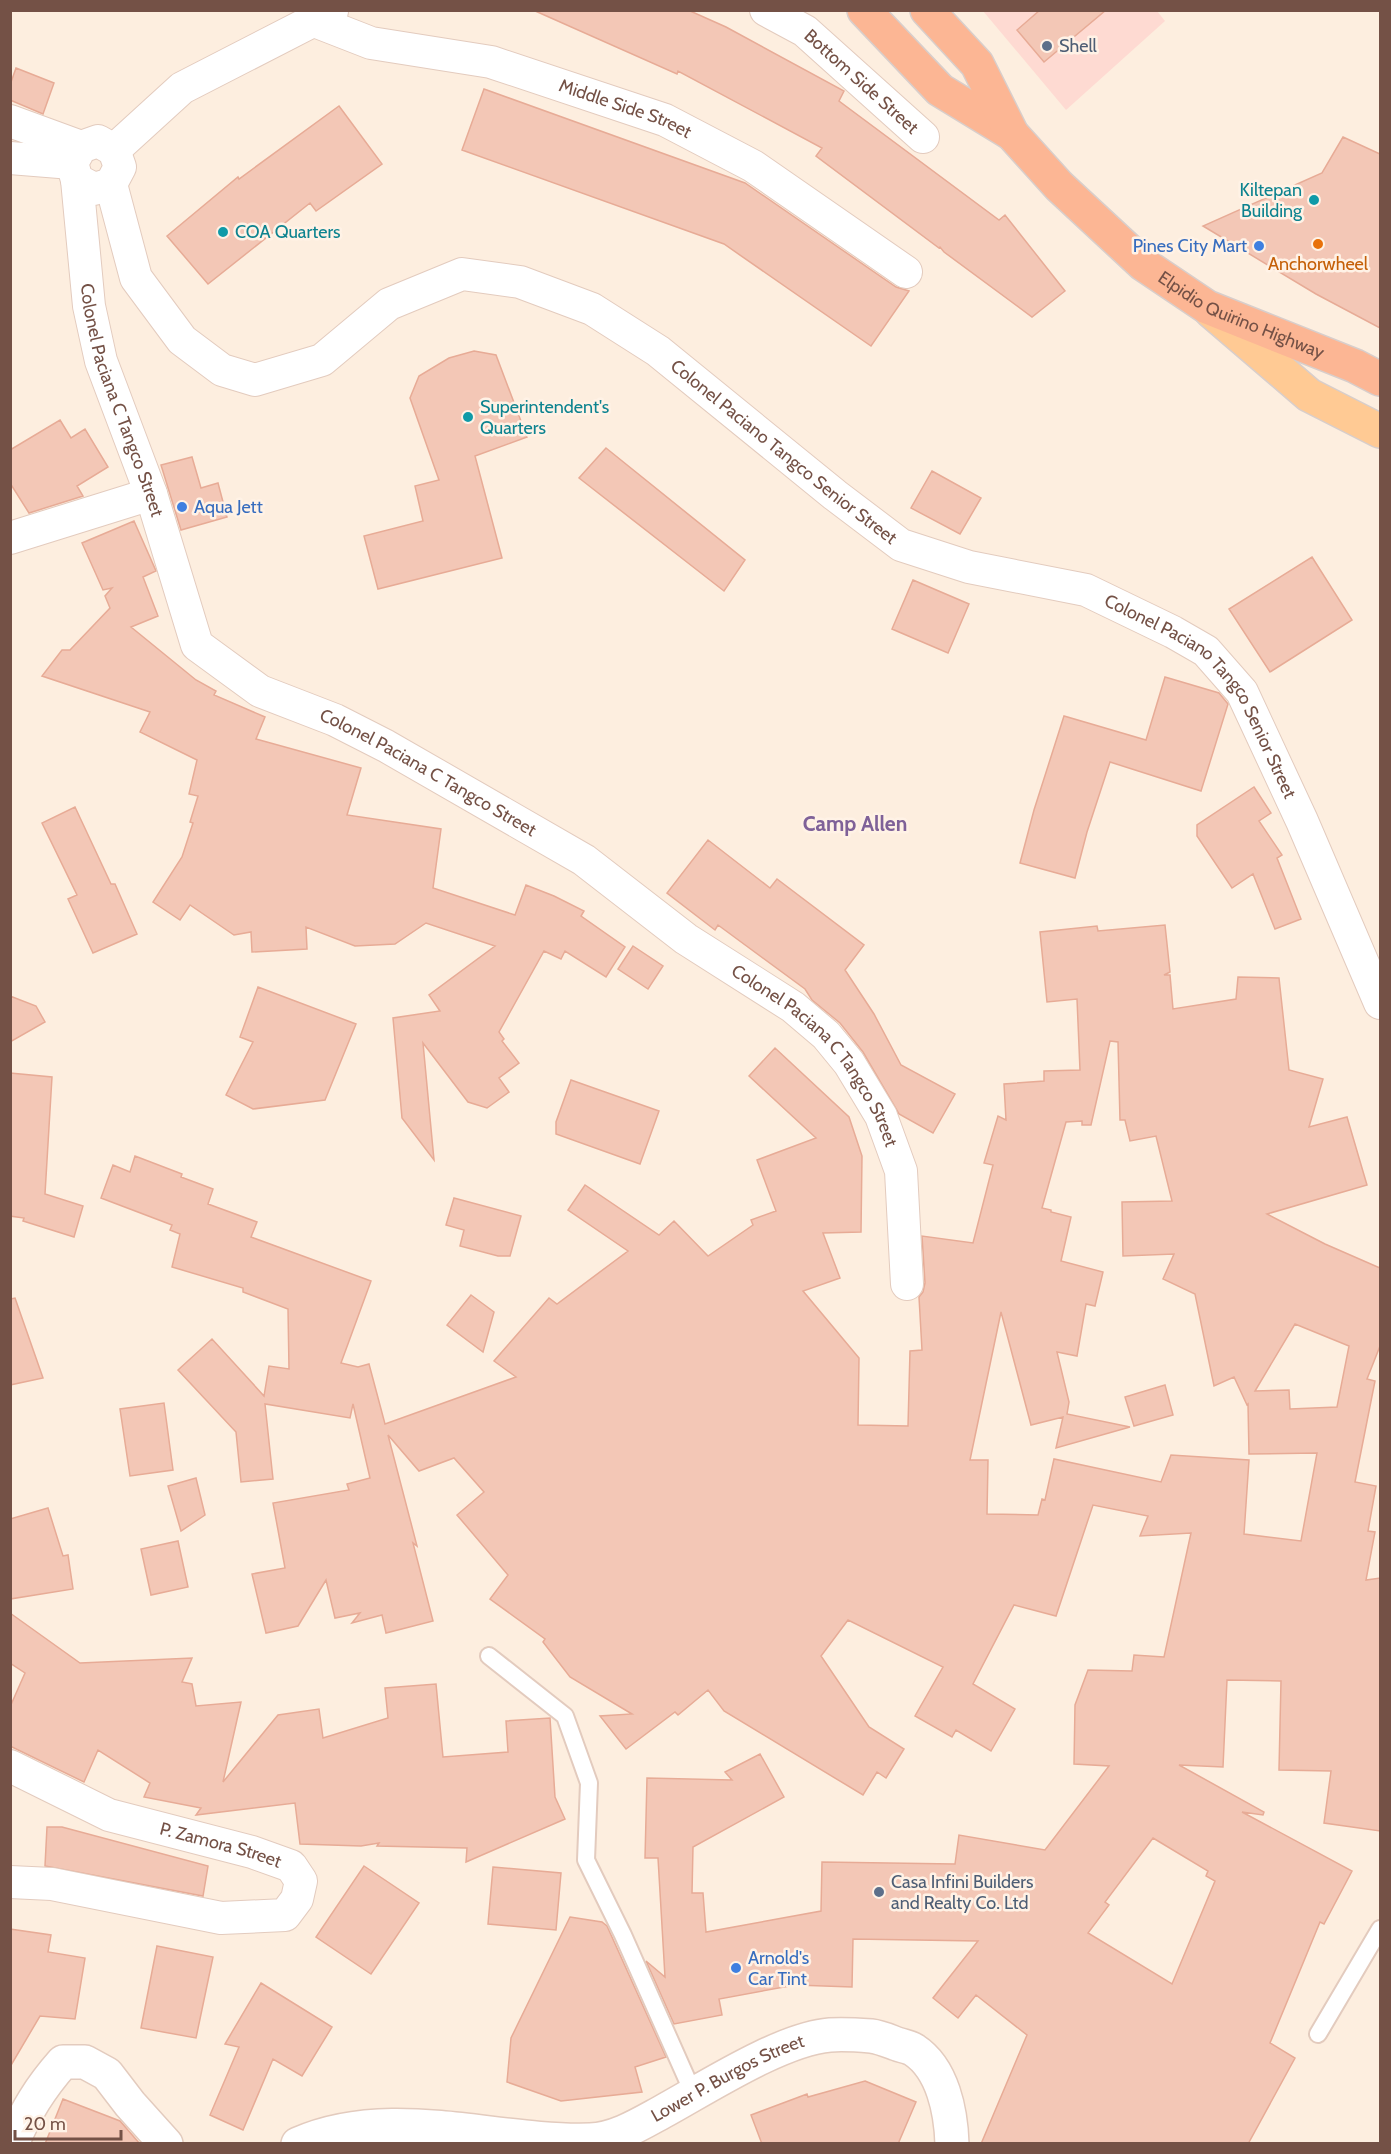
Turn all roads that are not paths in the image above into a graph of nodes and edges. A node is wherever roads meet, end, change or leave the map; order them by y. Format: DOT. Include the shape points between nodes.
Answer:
graph roads {
  1 [pos="766,10"];
  2 [pos="864,10"];
  3 [pos="927,10"];
  4 [pos="322,15"];
  5 [pos="10,121"];
  6 [pos="1012,135"];
  7 [pos="923,137"];
  8 [pos="114,150"];
  9 [pos="10,158"];
  10 [pos="77,163"];
  11 [pos="111,184"];
  12 [pos="906,272"];
  13 [pos="1207,308"];
  14 [pos="1380,379"];
  15 [pos="1380,431"];
  16 [pos="151,494"];
  17 [pos="10,538"];
  18 [pos="1380,1003"];
  19 [pos="907,1284"];
  20 [pos="489,1656"];
  21 [pos="10,1766"];
  22 [pos="10,1882"];
  23 [pos="1380,1929"];
  24 [pos="1317,2034"];
  25 [pos="694,2095"];
  26 [pos="376,2135"];
  27 [pos="12,2144"];
  28 [pos="166,2144"];
  29 [pos="298,2144"];
  30 [pos="952,2144"];
  1 -- 7 [label="street, Bottom Side Street" via="805,31"];
  2 -- 6 [label="highway, Elpidio Quirino Highway" via="940,90"];
  3 -- 6 [label="highway, Elpidio Quirino Highway" via="977,64"];
  4 -- 8 [label="street" via="182,88"];
  4 -- 12 [label="street, Middle Side Street" via="371,43 491,62 665,120 753,166"];
  5 -- 10 [label="street"];
  6 -- 13 [label="highway, Elpidio Quirino Highway" via="1059,186 1143,264"];
  8 -- 10 [label="street" via="98,141"];
  8 -- 11 [label="street" via="120,167"];
  9 -- 10 [label="street"];
  10 -- 11 [label="street" via="94,189"];
  10 -- 16 [label="street, Colonel Paciana C Tangco Street" via="89,306 101,361"];
  11 -- 18 [label="street, Colonel Paciano Tangco Senior Street" via="136,278 182,340 222,370 255,380 322,360 389,304 462,274 520,282 592,309 658,351 901,545 969,567 1086,590 1206,651 1242,692"];
  13 -- 14 [label="highway, Elpidio Quirino Highway"];
  13 -- 15 [label="main road" via="1309,395"];
  16 -- 17 [label="street"];
  16 -- 19 [label="street, Colonel Paciana C Tangco Street" via="197,645 260,691 335,720 386,746 585,860 687,939 793,1007 826,1035 849,1063 881,1116 901,1171"];
  20 -- 25 [label="lane" via="565,1716 590,1783 586,1860"];
  21 -- 22 [label="street, P. Zamora Street" via="109,1815 291,1866 301,1881 297,1899 285,1915 221,1918 52,1884"];
  23 -- 24 [label="lane"];
  25 -- 26 [label="street, Lower P. Burgos Street" via="629,2130 592,2140 435,2126"];
  25 -- 30 [label="street, Lower P. Burgos Street" via="789,2045 829,2035 873,2036 914,2050 936,2072 951,2117"];
  26 -- 29 [label="street, Lower P. Burgos Street" via="319,2134"];
  27 -- 28 [label="street" via="43,2084 63,2062 85,2062 107,2074"];
}
